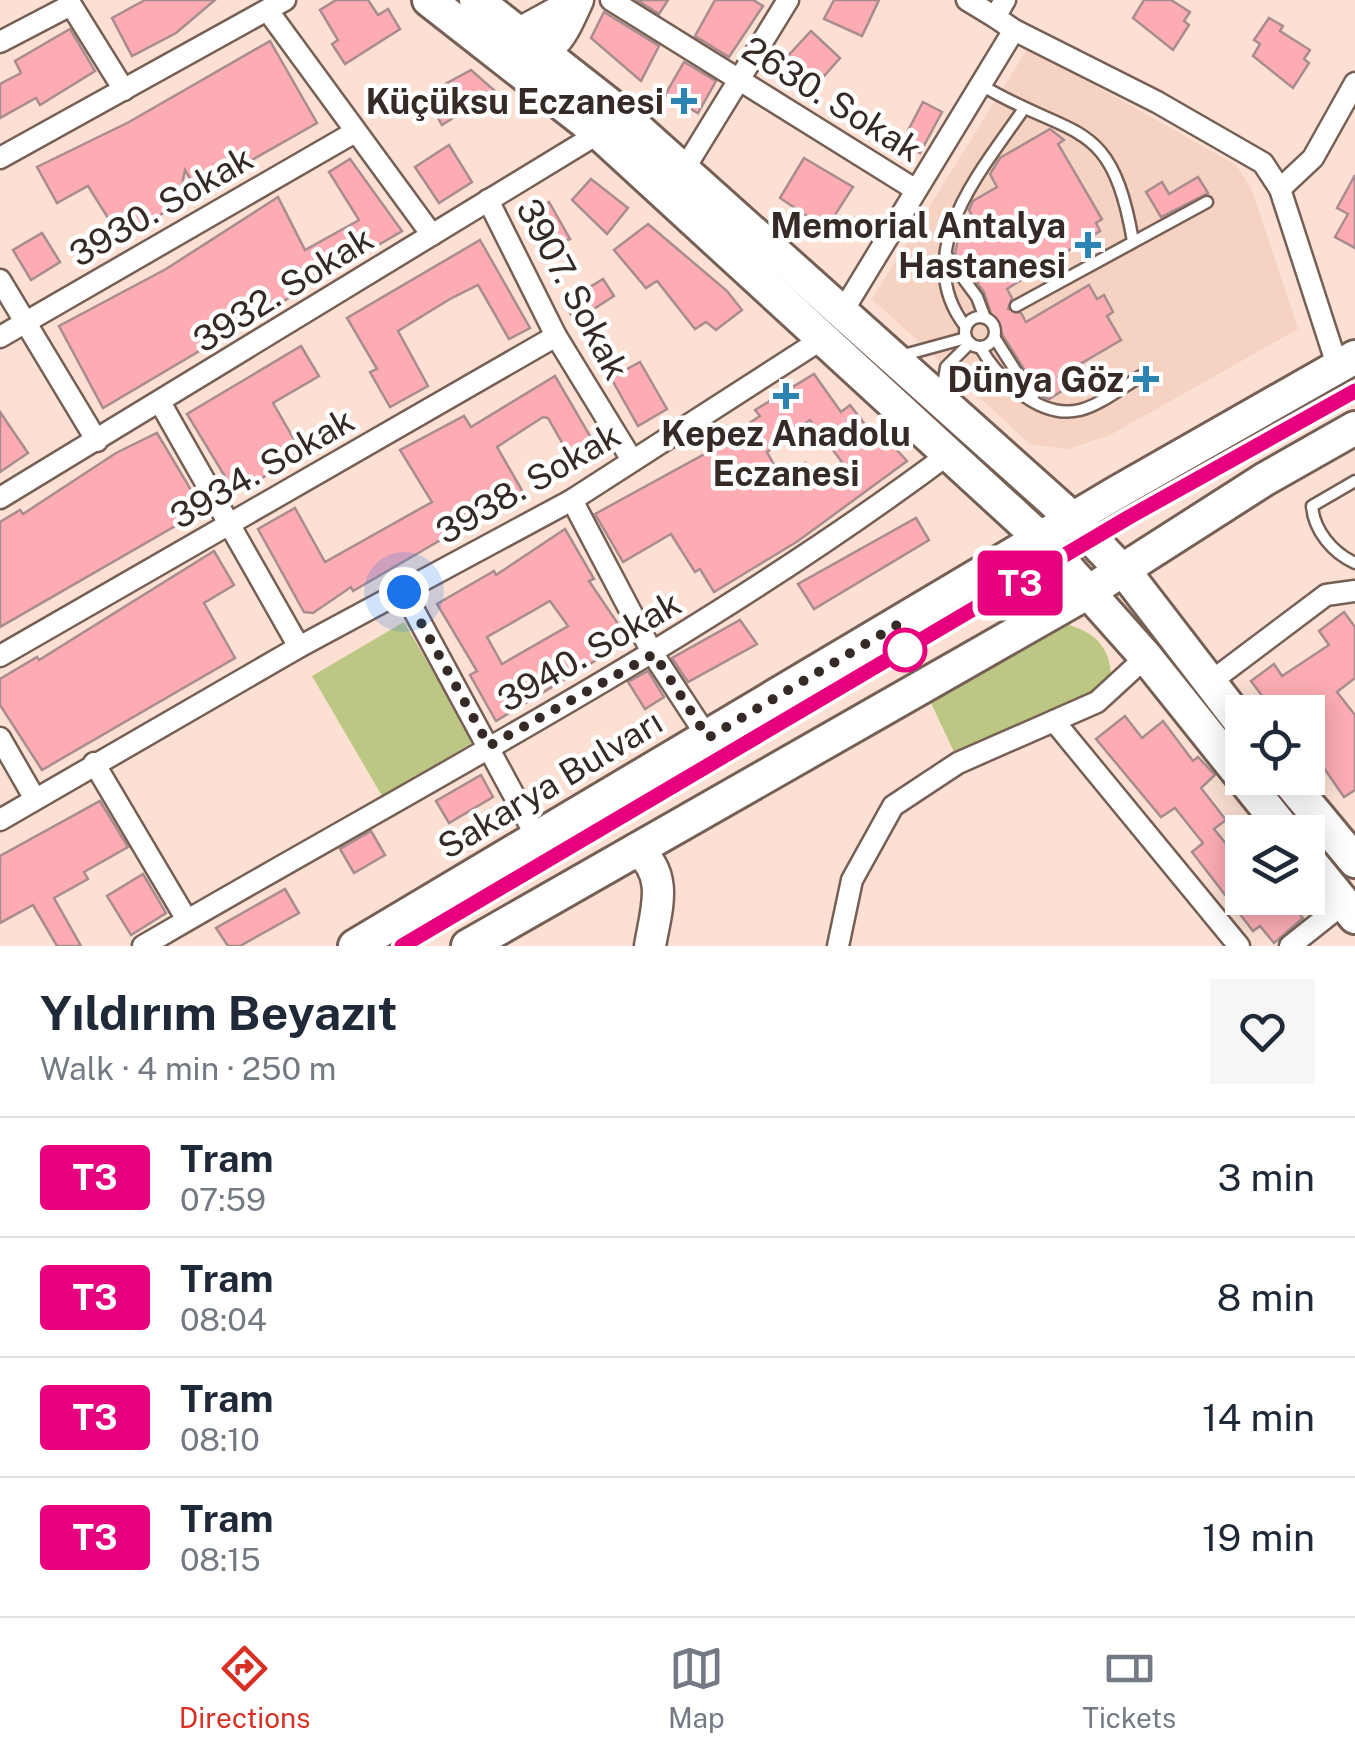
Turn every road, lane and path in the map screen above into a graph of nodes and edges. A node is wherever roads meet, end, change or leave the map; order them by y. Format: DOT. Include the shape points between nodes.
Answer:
graph roads {
  1 [pos="429,0"];
  2 [pos="476,0"];
  3 [pos="570,0"];
  4 [pos="578,0"];
  5 [pos="611,0"];
  6 [pos="788,0"];
  7 [pos="967,0"];
  8 [pos="70,2"];
  9 [pos="276,5"];
  10 [pos="1000,9"];
  11 [pos="1014,30"];
  12 [pos="0,42"];
  13 [pos="523,50"];
  14 [pos="740,80"];
  15 [pos="1355,83"];
  16 [pos="980,84"];
  17 [pos="124,90"];
  18 [pos="1022,110"];
  19 [pos="356,132"];
  20 [pos="599,133"];
  21 [pos="0,158"];
  22 [pos="683,171"];
  23 [pos="1280,189"];
  24 [pos="916,190"];
  25 [pos="488,200"];
  26 [pos="1207,202"];
  27 [pos="432,235"];
  28 [pos="1133,241"];
  29 [pos="946,255"];
  30 [pos="0,280"];
  31 [pos="1016,306"];
  32 [pos="990,319"];
  33 [pos="28,320"];
  34 [pos="831,327"];
  35 [pos="556,336"];
  36 [pos="0,337"];
  37 [pos="994,337"];
  38 [pos="970,339"];
  39 [pos="890,357"];
  40 [pos="1346,361"];
  41 [pos="1141,376"];
  42 [pos="942,403"];
  43 [pos="161,404"];
  44 [pos="1036,404"];
  45 [pos="1355,428"];
  46 [pos="97,441"];
  47 [pos="950,453"];
  48 [pos="632,460"];
  49 [pos="1355,481"];
  50 [pos="0,498"];
  51 [pos="572,500"];
  52 [pos="1073,518"];
  53 [pos="228,526"];
  54 [pos="1041,539"];
  55 [pos="1355,563"];
  56 [pos="992,568"];
  57 [pos="1123,571"];
  58 [pos="1090,591"];
  59 [pos="1355,591"];
  60 [pos="404,592"];
  61 [pos="1028,626"];
  62 [pos="299,648"];
  63 [pos="654,654"];
  64 [pos="0,656"];
  65 [pos="1146,658"];
  66 [pos="1209,684"];
  67 [pos="1225,703"];
  68 [pos="1054,721"];
  69 [pos="0,738"];
  70 [pos="708,738"];
  71 [pos="489,746"];
  72 [pos="94,763"];
  73 [pos="1305,795"];
  74 [pos="36,799"];
  75 [pos="1272,815"];
  76 [pos="0,820"];
  77 [pos="1344,829"];
  78 [pos="537,838"];
  79 [pos="636,849"];
  80 [pos="1355,861"];
  81 [pos="1325,881"];
  82 [pos="1349,911"];
  83 [pos="187,920"];
  84 [pos="146,945"];
  85 [pos="355,946"];
  86 [pos="468,946"];
  87 [pos="650,946"];
  88 [pos="838,946"];
  89 [pos="1240,946"];
  90 [pos="1290,946"];
  1 -- 13 [label="main road"];
  2 -- 13 [label="main road"];
  3 -- 13 [label="street"];
  4 -- 13 [label="street" via="560,42"];
  5 -- 14 [label="street, 2630. Sokak"];
  6 -- 14 [label="street"];
  7 -- 10 [label="street"];
  8 -- 12 [label="street"];
  8 -- 17 [label="street"];
  9 -- 17 [label="street"];
  9 -- 19 [label="street"];
  10 -- 11 [label="street"];
  11 -- 16 [label="street"];
  11 -- 23 [label="street" via="1263,163"];
  13 -- 20 [label="main road"];
  13 -- 22 [label="main road" via="615,110"];
  14 -- 22 [label="street"];
  14 -- 24 [label="street, 2630. Sokak"];
  15 -- 23 [label="street" via="1312,158"];
  16 -- 18 [label="lane"];
  16 -- 24 [label="street"];
  17 -- 21 [label="street"];
  18 -- 28 [label="lane" via="1068,125 1109,157 1124,190"];
  18 -- 29 [label="lane" via="966,194"];
  19 -- 27 [label="street"];
  19 -- 33 [label="street, 3930. Sokak"];
  20 -- 25 [label="street, 3932. Sokak"];
  20 -- 34 [label="main road"];
  22 -- 34 [label="main road"];
  23 -- 40 [label="street"];
  24 -- 34 [label="street"];
  25 -- 27 [label="street, 3932. Sokak"];
  25 -- 35 [label="street, 3907. Sokak"];
  26 -- 28 [label="lane"];
  27 -- 43 [label="street, 3932. Sokak"];
  28 -- 31 [label="lane"];
  29 -- 32 [label="lane"];
  29 -- 38 [label="lane" via="947,299"];
  30 -- 33 [label="street"];
  32 -- 37 [label="lane"];
  32 -- 38 [label="lane" via="974,318"];
  33 -- 36 [label="street, 3930. Sokak"];
  33 -- 46 [label="street"];
  34 -- 39 [label="main road"];
  34 -- 47 [label="main road"];
  34 -- 48 [label="street, 3938. Sokak"];
  35 -- 48 [label="street, 3907. Sokak"];
  35 -- 53 [label="street, 3934. Sokak"];
  37 -- 38 [label="lane"];
  37 -- 44 [label="lane"];
  38 -- 39 [label="lane"];
  38 -- 42 [label="lane" via="946,367"];
  38 -- 44 [label="lane"];
  39 -- 42 [label="main road"];
  40 -- 52 [label="main road, Sakarya Bulvarı"];
  41 -- 44 [label="lane" via="1080,410"];
  42 -- 52 [label="main road"];
  43 -- 46 [label="street, 3932. Sokak"];
  43 -- 53 [label="street"];
  45 -- 57 [label="main road"];
  46 -- 50 [label="street, 3932. Sokak"];
  47 -- 54 [label="main road"];
  47 -- 63 [label="street, 3940. Sokak" via="833,540"];
  48 -- 51 [label="street, 3938. Sokak"];
  49 -- 55 [label="lane" via="1312,506 1332,548"];
  51 -- 60 [label="street, 3938. Sokak"];
  51 -- 63 [label="street"];
  52 -- 54 [label="main road, Sakarya Bulvarı"];
  52 -- 57 [label="main road"];
  53 -- 62 [label="street"];
  53 -- 64 [label="street, 3934. Sokak"];
  54 -- 56 [label="main road, Sakarya Bulvarı"];
  54 -- 58 [label="main road"];
  56 -- 61 [label="path"];
  56 -- 70 [label="main road, Sakarya Bulvarı"];
  57 -- 58 [label="main road"];
  57 -- 66 [label="main road"];
  58 -- 61 [label="main road"];
  58 -- 65 [label="main road"];
  59 -- 66 [label="street" via="1326,595"];
  60 -- 62 [label="street, 3938. Sokak"];
  60 -- 71 [label="street"];
  61 -- 79 [label="main road"];
  62 -- 72 [label="street, 3938. Sokak"];
  63 -- 70 [label="street"];
  63 -- 71 [label="street, 3940. Sokak"];
  65 -- 68 [label="street" via="1097,702"];
  65 -- 75 [label="main road"];
  66 -- 67 [label="main road"];
  68 -- 88 [label="street" via="958,762 893,806 852,880"];
  68 -- 89 [label="street"];
  69 -- 74 [label="street"];
  70 -- 78 [label="main road, Sakarya Bulvarı"];
  71 -- 78 [label="street"];
  71 -- 83 [label="street, 3940. Sokak"];
  72 -- 74 [label="street, 3938. Sokak"];
  72 -- 83 [label="street"];
  73 -- 77 [label="main road"];
  74 -- 76 [label="street, 3938. Sokak"];
  77 -- 80 [label="main road"];
  78 -- 85 [label="main road, Sakarya Bulvarı"];
  79 -- 86 [label="main road"];
  79 -- 87 [label="street" via="654,864 658,878"];
  81 -- 82 [label="main road"];
  82 -- 90 [label="street"];
  83 -- 84 [label="street, 3940. Sokak"];
}
